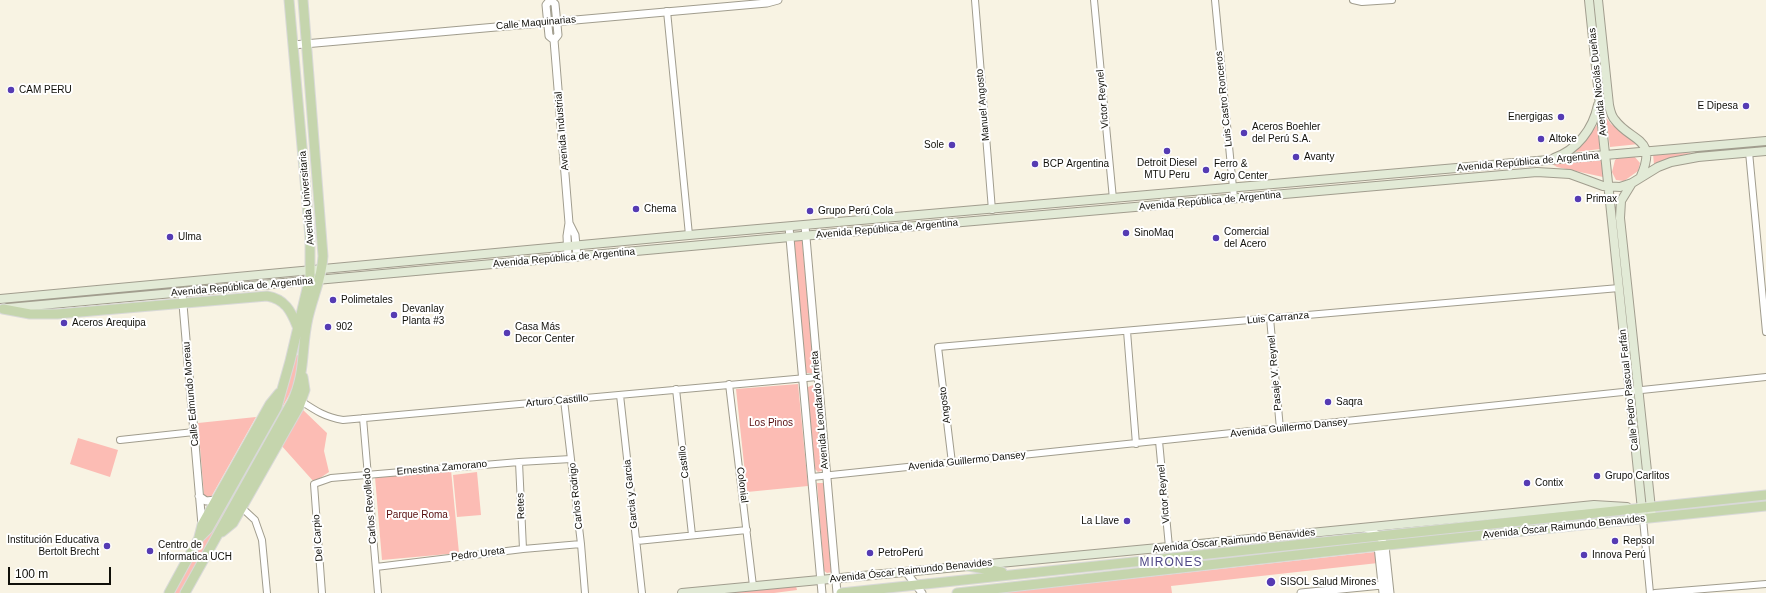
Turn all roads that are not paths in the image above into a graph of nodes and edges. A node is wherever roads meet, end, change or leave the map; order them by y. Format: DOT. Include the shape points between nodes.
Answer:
graph roads {
  1 [pos="289,0"];
  2 [pos="303,0"];
  3 [pos="550,0"];
  4 [pos="778,0"];
  5 [pos="975,0"];
  6 [pos="1094,0"];
  7 [pos="1215,0"];
  8 [pos="1353,0"];
  9 [pos="1392,0"];
  10 [pos="1589,0"];
  11 [pos="1598,0"];
  12 [pos="668,11"];
  13 [pos="556,21"];
  14 [pos="548,22"];
  15 [pos="554,40"];
  16 [pos="307,44"];
  17 [pos="294,45"];
  18 [pos="1599,94"];
  19 [pos="1766,141"];
  20 [pos="1766,151"];
  21 [pos="1646,152"];
  22 [pos="1748,152"];
  23 [pos="1606,155"];
  24 [pos="1547,160"];
  25 [pos="1641,176"];
  26 [pos="1632,183"];
  27 [pos="1608,187"];
  28 [pos="1233,188"];
  29 [pos="1234,198"];
  30 [pos="1113,199"];
  31 [pos="992,210"];
  32 [pos="805,226"];
  33 [pos="790,227"];
  34 [pos="689,235"];
  35 [pos="806,236"];
  36 [pos="790,237"];
  37 [pos="572,246"];
  38 [pos="572,258"];
  39 [pos="322,270"];
  40 [pos="310,271"];
  41 [pos="321,280"];
  42 [pos="308,281"];
  43 [pos="247,287"];
  44 [pos="1618,288"];
  45 [pos="182,293"];
  46 [pos="248,297"];
  47 [pos="0,299"];
  48 [pos="183,304"];
  49 [pos="2,309"];
  50 [pos="1270,318"];
  51 [pos="297,326"];
  52 [pos="1127,331"];
  53 [pos="1766,332"];
  54 [pos="938,347"];
  55 [pos="292,351"];
  56 [pos="305,353"];
  57 [pos="303,371"];
  58 [pos="817,376"];
  59 [pos="1766,377"];
  60 [pos="802,378"];
  61 [pos="729,384"];
  62 [pos="676,389"];
  63 [pos="1639,390"];
  64 [pos="1630,391"];
  65 [pos="280,392"];
  66 [pos="620,395"];
  67 [pos="302,400"];
  68 [pos="564,400"];
  69 [pos="363,418"];
  70 [pos="1280,429"];
  71 [pos="194,432"];
  72 [pos="120,440"];
  73 [pos="1159,442"];
  74 [pos="1136,444"];
  75 [pos="572,459"];
  76 [pos="519,462"];
  77 [pos="952,463"];
  78 [pos="367,475"];
  79 [pos="826,476"];
  80 [pos="812,477"];
  81 [pos="314,484"];
  82 [pos="1766,495"];
  83 [pos="199,496"];
  84 [pos="216,500"];
  85 [pos="1766,506"];
  86 [pos="1646,507"];
  87 [pos="242,508"];
  88 [pos="1648,519"];
  89 [pos="202,525"];
  90 [pos="1365,528"];
  91 [pos="747,530"];
  92 [pos="218,535"];
  93 [pos="692,535"];
  94 [pos="1379,536"];
  95 [pos="199,538"];
  96 [pos="637,541"];
  97 [pos="581,544"];
  98 [pos="1382,546"];
  99 [pos="1169,547"];
  100 [pos="522,549"];
  101 [pos="968,566"];
  102 [pos="376,567"];
  103 [pos="906,572"];
  104 [pos="1011,574"];
  105 [pos="836,579"];
  106 [pos="821,580"];
  107 [pos="192,581"];
  108 [pos="1766,584"];
  109 [pos="917,585"];
  110 [pos="1382,585"];
  111 [pos="753,586"];
  112 [pos="169,593"];
  113 [pos="186,593"];
  114 [pos="191,593"];
  115 [pos="267,593"];
  116 [pos="322,593"];
  117 [pos="378,593"];
  118 [pos="585,593"];
  119 [pos="642,593"];
  120 [pos="682,593"];
  121 [pos="822,593"];
  122 [pos="837,593"];
  123 [pos="841,593"];
  124 [pos="922,593"];
  125 [pos="957,593"];
  126 [pos="1301,593"];
  127 [pos="1383,593"];
  128 [pos="1390,593"];
  129 [pos="1650,593"];
  130 [pos="1655,593"];
  1 -- 17 [label="main road, Avenida Universitaria"];
  2 -- 16 [label="main road, Avenida Universitaria"];
  3 -- 13 [label="street, Avenida Industrial" via="555,4"];
  3 -- 14 [label="street, Avenida Industrial" via="546,5"];
  4 -- 12 [label="street, Calle Maquinarias"];
  5 -- 31 [label="street, Manuel Angosto"];
  6 -- 30 [label="street, Victor Reynel"];
  7 -- 28 [label="street, Luis Castro Ronceros"];
  8 -- 9 [label="street"];
  10 -- 18 [label="main road, Avenida Nicolás Dueñas"];
  11 -- 21 [label="main road, Avenida Nicolás Dueñas" via="1611,114 1620,126 1639,139"];
  12 -- 13 [label="street, Calle Maquinarias"];
  12 -- 34 [label="street"];
  13 -- 14 [label="street, Calle Maquinarias"];
  13 -- 15 [label="street, Avenida Industrial" via="558,35"];
  14 -- 15 [label="street, Avenida Industrial" via="549,36"];
  14 -- 16 [label="street, Calle Maquinarias"];
  15 -- 37 [label="street, Avenida Industrial" via="570,223 573,229"];
  16 -- 17 [label="street, Calle Maquinarias"];
  16 -- 39 [label="main road, Avenida Universitaria" via="323,238"];
  17 -- 40 [label="main road, Avenida Universitaria" via="310,237"];
  18 -- 23 [label="main road, Avenida Nicolás Dueñas"];
  18 -- 24 [label="main road" via="1595,116 1585,135 1568,151"];
  19 -- 21 [label="main road, Avenida República de Argentina"];
  20 -- 22 [label="main road, Avenida República de Argentina"];
  21 -- 23 [label="main road, Avenida República de Argentina"];
  21 -- 25 [label="main road" via="1646,164"];
  22 -- 25 [label="main road, Avenida República de Argentina" via="1683,159 1662,165"];
  22 -- 53 [label="street"];
  23 -- 24 [label="main road, Avenida República de Argentina"];
  23 -- 27 [label="main road, Avenida Nicolás Dueñas"];
  24 -- 28 [label="main road, Avenida República de Argentina"];
  25 -- 26 [label="main road, Avenida República de Argentina"];
  26 -- 27 [label="main road, Avenida República de Argentina"];
  26 -- 63 [label="main road, Calle Pedro Pascual Farfán" via="1621,201 1620,218"];
  27 -- 29 [label="main road, Avenida República de Argentina" via="1570,174 1537,172"];
  27 -- 44 [label="main road, Calle Pedro Pascual Farfán"];
  28 -- 29 [label="street, Luis Castro Ronceros"];
  28 -- 30 [label="main road, Avenida República de Argentina"];
  29 -- 35 [label="main road, Avenida República de Argentina"];
  30 -- 31 [label="main road, Avenida República de Argentina"];
  31 -- 32 [label="main road, Avenida República de Argentina"];
  32 -- 33 [label="main road, Avenida República de Argentina"];
  32 -- 35 [label="street, Avenida Leondardo Arrieta"];
  33 -- 34 [label="main road, Avenida República de Argentina"];
  33 -- 36 [label="street, Avenida Leondardo Arrieta"];
  34 -- 37 [label="main road, Avenida República de Argentina"];
  35 -- 36 [label="main road, Avenida República de Argentina"];
  35 -- 58 [label="street, Avenida Leondardo Arrieta"];
  36 -- 38 [label="main road, Avenida República de Argentina"];
  36 -- 60 [label="street, Avenida Leondardo Arrieta"];
  37 -- 38 [label="street, Avenida Industrial"];
  37 -- 39 [label="main road, Avenida República de Argentina"];
  38 -- 41 [label="main road, Avenida República de Argentina"];
  39 -- 40 [label="main road, Avenida República de Argentina"];
  39 -- 41 [label="main road, Avenida Universitaria"];
  40 -- 42 [label="main road, Avenida Universitaria"];
  40 -- 47 [label="main road, Avenida República de Argentina"];
  41 -- 42 [label="main road, Avenida República de Argentina"];
  41 -- 56 [label="main road, Avenida Universitaria" via="308,319"];
  42 -- 43 [label="main road, Avenida República de Argentina"];
  42 -- 51 [label="main road, Avenida Universitaria"];
  43 -- 45 [label="main road, Avenida República de Argentina"];
  43 -- 46 [label="main road"];
  44 -- 50 [label="street, Luis Carranza"];
  44 -- 64 [label="main road, Calle Pedro Pascual Farfán"];
  45 -- 48 [label="street, Calle Edmundo Moreau"];
  45 -- 49 [label="main road, Avenida República de Argentina"];
  46 -- 48 [label="main road"];
  46 -- 51 [label="main road" via="267,296 284,302"];
  48 -- 49 [label="main road" via="57,314 30,314"];
  48 -- 71 [label="street, Calle Edmundo Moreau"];
  50 -- 52 [label="street, Luis Carranza"];
  50 -- 70 [label="street, Pasaje V. Reynel"];
  51 -- 55 [label="main road, Avenida Universitaria"];
  52 -- 54 [label="street, Luis Carranza"];
  52 -- 74 [label="street"];
  54 -- 77 [label="street, Angosto"];
  55 -- 56 [label="main road"];
  55 -- 65 [label="main road, Avenida Universitaria"];
  56 -- 57 [label="main road, Avenida Universitaria"];
  57 -- 67 [label="main road, Avenida Universitaria" via="305,390"];
  57 -- 92 [label="main road, Avenida Universitaria" via="292,402"];
  58 -- 60 [label="street, Arturo Castillo"];
  58 -- 79 [label="street, Avenida Leondardo Arrieta"];
  59 -- 63 [label="street, Avenida Guillermo Dansey"];
  60 -- 61 [label="street, Arturo Castillo"];
  60 -- 80 [label="street, Avenida Leondardo Arrieta"];
  61 -- 62 [label="street, Arturo Castillo"];
  61 -- 91 [label="street, Colonial"];
  62 -- 66 [label="street, Arturo Castillo"];
  62 -- 93 [label="street, Castillo"];
  63 -- 64 [label="street, Avenida Guillermo Dansey"];
  63 -- 86 [label="main road, Calle Pedro Pascual Farfán"];
  64 -- 70 [label="street, Avenida Guillermo Dansey"];
  64 -- 86 [label="main road, Calle Pedro Pascual Farfán"];
  65 -- 84 [label="main road, Avenida Universitaria" via="270,404"];
  65 -- 95 [label="main road, Avenida Universitaria" via="277,407 208,529"];
  66 -- 68 [label="street, Arturo Castillo"];
  66 -- 96 [label="street, Garcia y Garcia"];
  67 -- 69 [label="street, Arturo Castillo" via="320,414 330,418"];
  67 -- 87 [label="main road, Avenida Universitaria"];
  68 -- 69 [label="street, Arturo Castillo"];
  68 -- 75 [label="street, Carlos Rodrigo"];
  69 -- 78 [label="street, Carlos Revolledo"];
  70 -- 73 [label="street, Avenida Guillermo Dansey"];
  71 -- 72 [label="street"];
  71 -- 83 [label="street, Calle Edmundo Moreau"];
  73 -- 74 [label="street, Avenida Guillermo Dansey"];
  73 -- 99 [label="street, Victor Reynel"];
  74 -- 77 [label="street, Avenida Guillermo Dansey"];
  75 -- 76 [label="street, Ernestina Zamorano"];
  75 -- 97 [label="street, Carlos Rodrigo"];
  76 -- 78 [label="street, Ernestina Zamorano"];
  76 -- 100 [label="street, Retes"];
  77 -- 79 [label="street, Avenida Guillermo Dansey"];
  78 -- 81 [label="street, Ernestina Zamorano" via="331,478"];
  78 -- 102 [label="street, Carlos Revolledo"];
  79 -- 80 [label="street, Avenida Guillermo Dansey"];
  79 -- 105 [label="street, Avenida Leondardo Arrieta"];
  80 -- 106 [label="street, Avenida Leondardo Arrieta"];
  81 -- 116 [label="street, Del Carpio"];
  82 -- 86 [label="main road, Avenida Óscar Raimundo Benavides"];
  83 -- 84 [label="street" via="206,501"];
  83 -- 89 [label="street, Calle Edmundo Moreau"];
  84 -- 89 [label="main road, Avenida Universitaria"];
  85 -- 88 [label="main road, Avenida Óscar Raimundo Benavides"];
  86 -- 88 [label="main road, Calle Pedro Pascual Farfán"];
  86 -- 90 [label="main road, Avenida Óscar Raimundo Benavides" via="1594,505"];
  86 -- 94 [label="main road, Avenida Óscar Raimundo Benavides"];
  87 -- 92 [label="main road, Avenida Universitaria" via="233,523"];
  87 -- 115 [label="street" via="255,520 262,540"];
  88 -- 98 [label="main road, Avenida Óscar Raimundo Benavides"];
  88 -- 129 [label="street, Calle Pedro Pascual Farfán"];
  89 -- 95 [label="main road, Avenida Universitaria"];
  90 -- 94 [label="street"];
  90 -- 99 [label="main road, Avenida Óscar Raimundo Benavides"];
  91 -- 93 [label="street"];
  91 -- 111 [label="street, Colonial"];
  92 -- 107 [label="main road, Avenida Universitaria"];
  93 -- 96 [label="street"];
  94 -- 98 [label="street"];
  94 -- 104 [label="main road, Avenida Óscar Raimundo Benavides"];
  95 -- 112 [label="main road, Avenida Universitaria"];
  96 -- 119 [label="street, Garcia y Garcia"];
  97 -- 100 [label="street, Pedro Ureta"];
  97 -- 118 [label="street, Carlos Rodrigo"];
  98 -- 110 [label="street"];
  98 -- 125 [label="main road, Avenida Óscar Raimundo Benavides"];
  98 -- 128 [label="street"];
  99 -- 101 [label="main road, Avenida Óscar Raimundo Benavides"];
  100 -- 102 [label="street, Pedro Ureta"];
  101 -- 103 [label="main road, Avenida Óscar Raimundo Benavides"];
  101 -- 104 [label="main road"];
  102 -- 117 [label="street, Carlos Revolledo"];
  103 -- 105 [label="main road, Avenida Óscar Raimundo Benavides"];
  103 -- 109 [label="street"];
  104 -- 109 [label="main road, Avenida Óscar Raimundo Benavides"];
  105 -- 106 [label="main road, Avenida Óscar Raimundo Benavides"];
  105 -- 122 [label="street, Avenida Leondardo Arrieta"];
  106 -- 111 [label="main road, Avenida Óscar Raimundo Benavides"];
  106 -- 121 [label="street, Avenida Leondardo Arrieta"];
  107 -- 113 [label="main road, Avenida Universitaria"];
  107 -- 114 [label="main road"];
  108 -- 130 [label="street"];
  109 -- 123 [label="main road, Avenida Óscar Raimundo Benavides"];
  109 -- 124 [label="street"];
  110 -- 126 [label="street"];
  110 -- 127 [label="street"];
  111 -- 120 [label="main road, Avenida Óscar Raimundo Benavides"];
}
